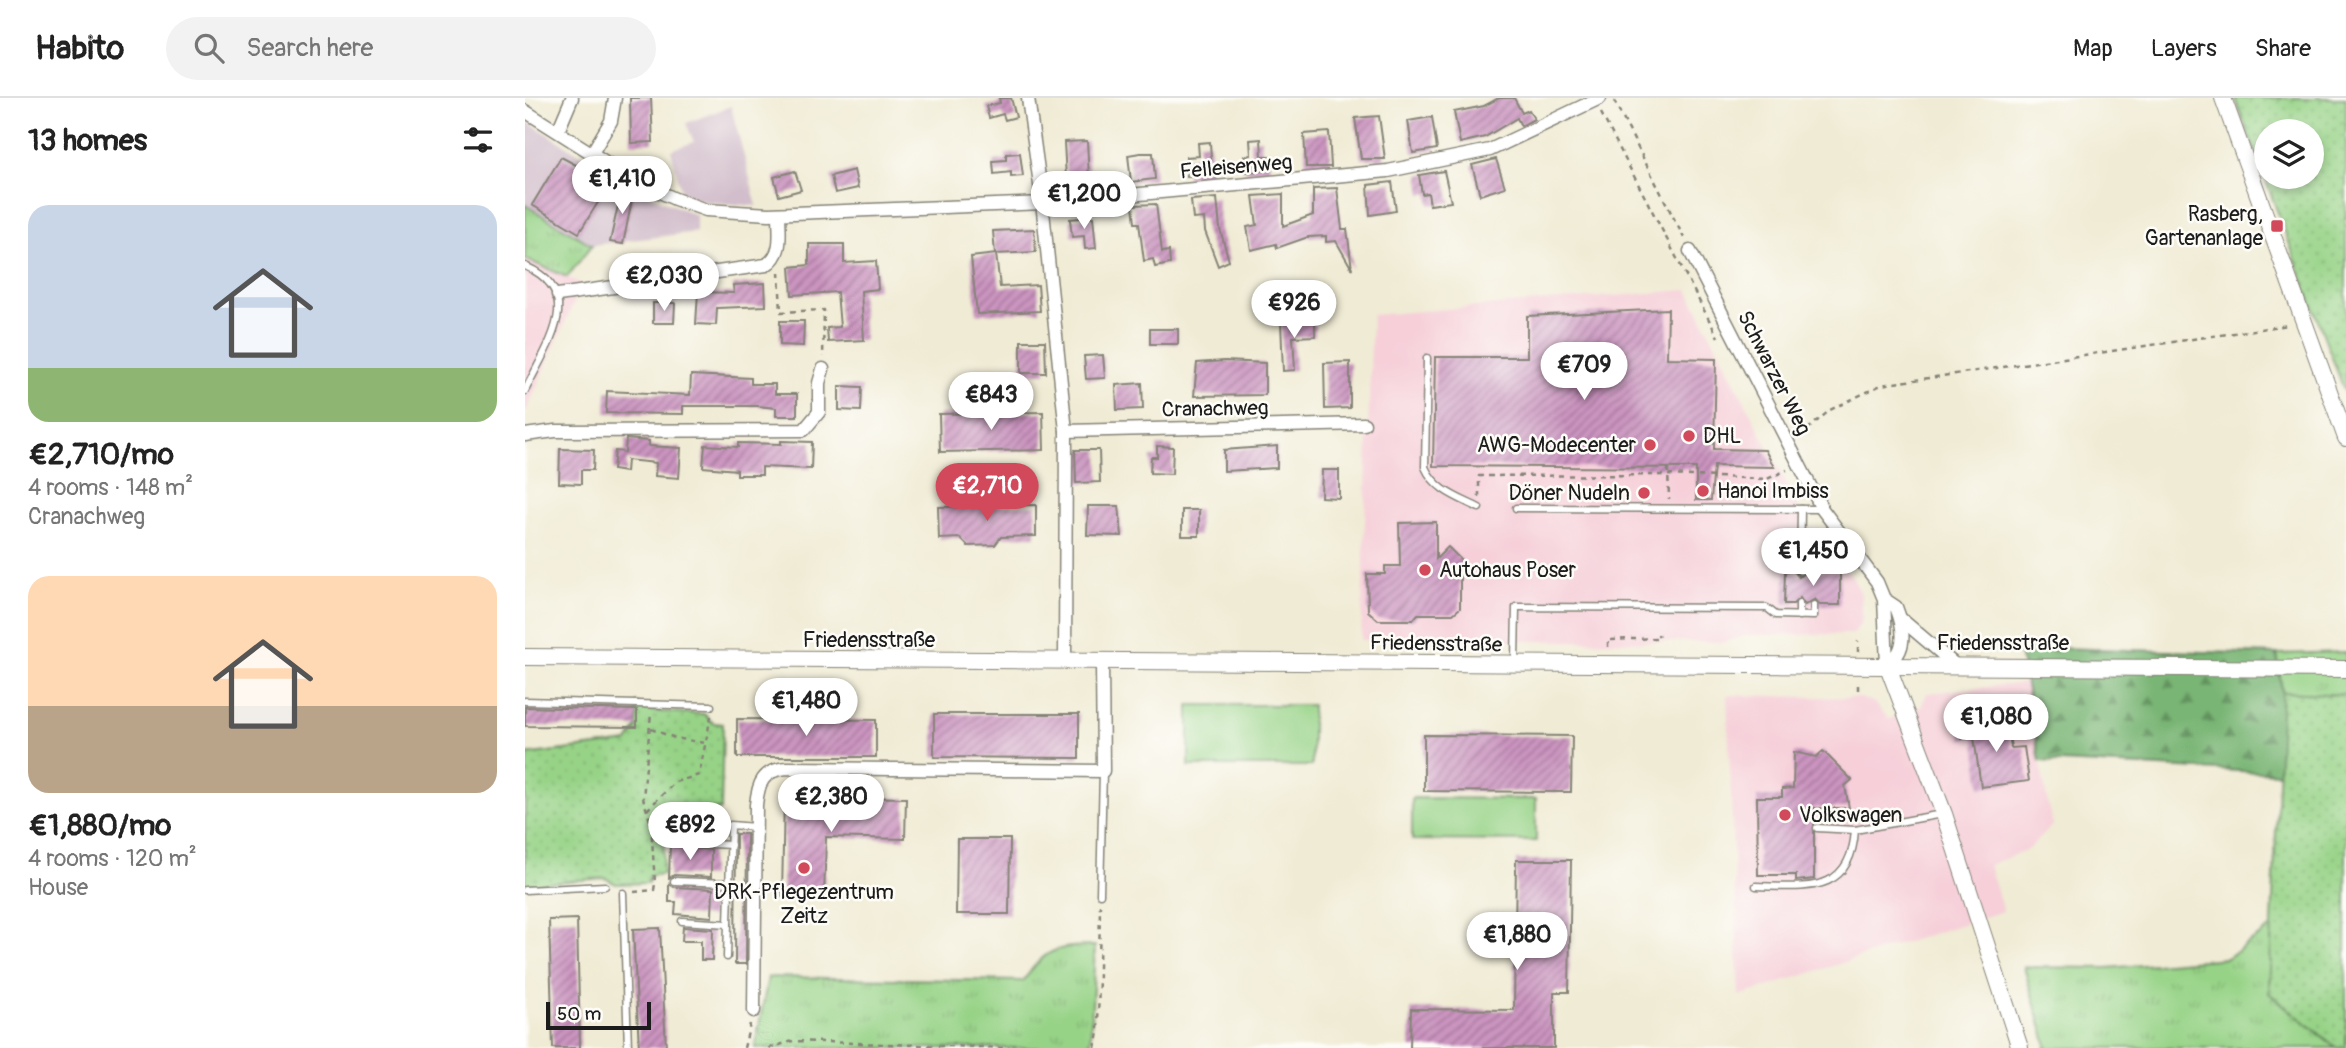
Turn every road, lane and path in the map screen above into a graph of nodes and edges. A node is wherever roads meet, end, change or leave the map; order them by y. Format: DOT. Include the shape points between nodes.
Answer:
graph roads {
  1 [pos="572,98"];
  2 [pos="615,98"];
  3 [pos="1028,98"];
  4 [pos="1612,98"];
  5 [pos="2223,98"];
  6 [pos="1597,99"];
  7 [pos="525,111"];
  8 [pos="558,131"];
  9 [pos="592,153"];
  10 [pos="1043,203"];
  11 [pos="779,214"];
  12 [pos="1690,251"];
  13 [pos="773,261"];
  14 [pos="525,265"];
  15 [pos="558,295"];
  16 [pos="2305,323"];
  17 [pos="1723,347"];
  18 [pos="1427,358"];
  19 [pos="823,369"];
  20 [pos="525,391"];
  21 [pos="1364,424"];
  22 [pos="1066,431"];
  23 [pos="525,435"];
  24 [pos="2346,438"];
  25 [pos="1789,445"];
  26 [pos="1781,458"];
  27 [pos="1668,468"];
  28 [pos="1668,475"];
  29 [pos="1479,508"];
  30 [pos="1517,508"];
  31 [pos="1669,508"];
  32 [pos="1801,509"];
  33 [pos="1822,509"];
  34 [pos="1800,544"];
  35 [pos="1800,571"];
  36 [pos="1815,571"];
  37 [pos="1884,599"];
  38 [pos="1799,604"];
  39 [pos="1814,605"];
  40 [pos="1799,616"];
  41 [pos="1901,619"];
  42 [pos="1658,634"];
  43 [pos="1608,647"];
  44 [pos="525,657"];
  45 [pos="1065,662"];
  46 [pos="1102,663"];
  47 [pos="1887,664"];
  48 [pos="1954,664"];
  49 [pos="1515,666"];
  50 [pos="2346,669"];
  51 [pos="525,701"];
  52 [pos="651,703"];
  53 [pos="711,706"];
  54 [pos="651,729"];
  55 [pos="705,743"];
  56 [pos="1103,771"];
  57 [pos="646,810"];
  58 [pos="1944,814"];
  59 [pos="755,827"];
  60 [pos="1817,828"];
  61 [pos="1855,830"];
  62 [pos="674,842"];
  63 [pos="731,845"];
  64 [pos="674,881"];
  65 [pos="729,883"];
  66 [pos="1756,886"];
  67 [pos="605,887"];
  68 [pos="525,890"];
  69 [pos="623,893"];
  70 [pos="1100,894"];
  71 [pos="682,921"];
  72 [pos="728,924"];
  73 [pos="727,957"];
  74 [pos="754,1011"];
  75 [pos="628,1048"];
  76 [pos="744,1048"];
  77 [pos="769,1048"];
  78 [pos="1012,1048"];
  79 [pos="1095,1048"];
  80 [pos="2020,1048"];
  1 -- 8 [label="street"];
  2 -- 9 [label="street" via="611,121"];
  3 -- 10 [label="street"];
  4 -- 12 [label="path"];
  5 -- 16 [label="street"];
  6 -- 10 [label="street, Felleisenweg" via="1506,144 1438,162 1335,178"];
  6 -- 17 [label="path"];
  7 -- 8 [label="street, Felleisenweg"];
  8 -- 9 [label="street, Felleisenweg"];
  9 -- 11 [label="street, Felleisenweg" via="634,180 692,206"];
  10 -- 11 [label="street, Felleisenweg"];
  10 -- 22 [label="street"];
  11 -- 13 [label="street" via="780,244"];
  12 -- 25 [label="street, Schwarzer Weg"];
  13 -- 15 [label="street" via="757,268"];
  13 -- 19 [label="path" via="779,266 781,312 824,310"];
  14 -- 15 [label="lane" via="543,274"];
  15 -- 20 [label="lane" via="554,328"];
  16 -- 24 [label="street"];
  16 -- 25 [label="path" via="1881,385 1830,410"];
  18 -- 29 [label="lane" via="1425,467 1431,481"];
  19 -- 23 [label="street" via="819,412 804,430"];
  21 -- 22 [label="street, Cranachweg"];
  22 -- 45 [label="street"];
  25 -- 33 [label="street, Schwarzer Weg"];
  26 -- 28 [label="path" via="1788,471 1767,479"];
  27 -- 28 [label="path"];
  28 -- 29 [label="path" via="1479,476"];
  28 -- 31 [label="path"];
  30 -- 31 [label="lane"];
  31 -- 32 [label="lane"];
  32 -- 33 [label="lane"];
  32 -- 34 [label="lane"];
  33 -- 37 [label="street, Schwarzer Weg" via="1870,571"];
  34 -- 35 [label="lane"];
  34 -- 36 [label="lane" via="1815,559"];
  37 -- 41 [label="street" via="1896,607"];
  37 -- 47 [label="street, Schwarzer Weg"];
  38 -- 40 [label="lane"];
  39 -- 40 [label="lane" via="1814,616"];
  40 -- 49 [label="lane" via="1776,615 1767,608 1516,607"];
  41 -- 47 [label="street" via="1900,652"];
  41 -- 48 [label="street"];
  42 -- 43 [label="path" via="1659,638 1608,640"];
  44 -- 45 [label="street, Friedensstraße"];
  45 -- 46 [label="street, Friedensstraße"];
  46 -- 49 [label="street, Friedensstraße"];
  46 -- 56 [label="street"];
  47 -- 48 [label="street, Friedensstraße"];
  47 -- 49 [label="street, Friedensstraße"];
  47 -- 58 [label="street"];
  48 -- 50 [label="street, Friedensstraße"];
  51 -- 52 [label="lane"];
  52 -- 53 [label="lane"];
  52 -- 54 [label="path"];
  53 -- 55 [label="path"];
  54 -- 55 [label="path"];
  54 -- 57 [label="path" via="644,778"];
  55 -- 57 [label="path" via="699,775 675,782"];
  56 -- 59 [label="street" via="779,769 758,786"];
  56 -- 70 [label="lane"];
  57 -- 69 [label="path" via="654,890"];
  58 -- 61 [label="lane"];
  58 -- 80 [label="street"];
  59 -- 63 [label="lane" via="731,825"];
  59 -- 74 [label="street"];
  60 -- 61 [label="lane"];
  61 -- 66 [label="lane" via="1850,862 1834,880 1812,887"];
  62 -- 63 [label="lane"];
  63 -- 65 [label="lane"];
  64 -- 65 [label="lane"];
  65 -- 72 [label="lane"];
  67 -- 68 [label="lane"];
  69 -- 75 [label="lane"];
  70 -- 79 [label="path"];
  71 -- 72 [label="lane"];
  72 -- 73 [label="lane"];
  74 -- 76 [label="path"];
  77 -- 78 [label="path" via="793,1041"];
}
